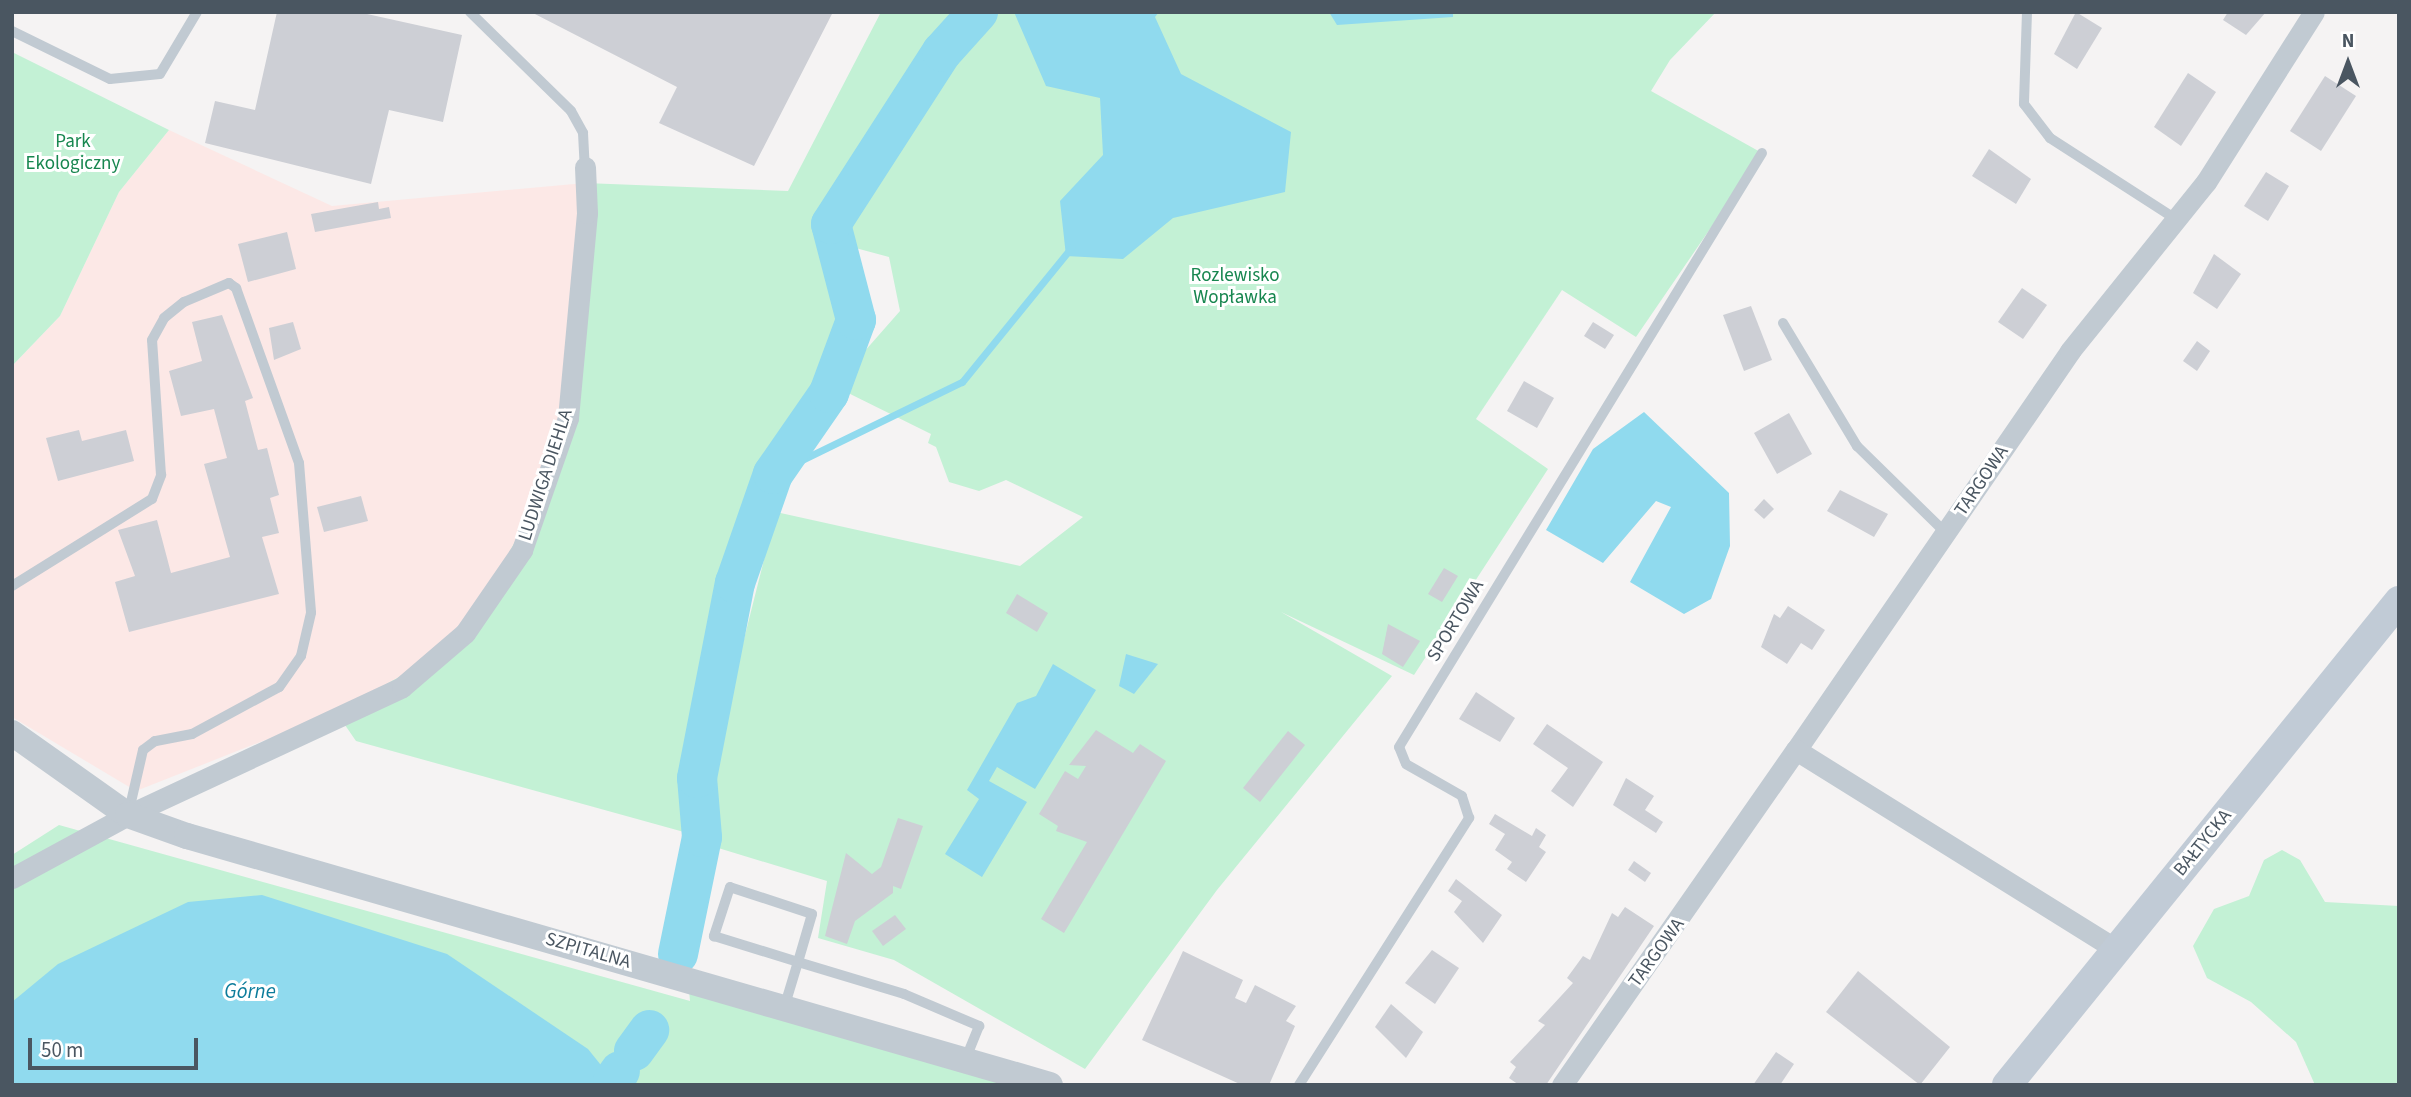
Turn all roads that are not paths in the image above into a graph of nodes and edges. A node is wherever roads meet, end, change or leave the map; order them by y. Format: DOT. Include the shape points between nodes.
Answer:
graph roads {
  1 [pos="197,12"];
  2 [pos="470,12"];
  3 [pos="2027,12"];
  4 [pos="2314,12"];
  5 [pos="12,31"];
  6 [pos="1762,153"];
  7 [pos="585,167"];
  8 [pos="2177,220"];
  9 [pos="1783,323"];
  10 [pos="1947,534"];
  11 [pos="12,586"];
  12 [pos="2399,601"];
  13 [pos="12,733"];
  14 [pos="1796,750"];
  15 [pos="128,815"];
  16 [pos="12,878"];
  17 [pos="2116,949"];
  18 [pos="798,962"];
  19 [pos="784,1008"];
  20 [pos="966,1059"];
  21 [pos="1050,1085"];
  22 [pos="1299,1085"];
  23 [pos="1562,1085"];
  24 [pos="2007,1085"];
  1 -- 5 [label="lane" via="160,74 110,79"];
  2 -- 7 [label="lane" via="570,111 583,134"];
  3 -- 8 [label="lane" via="2024,104 2050,138"];
  4 -- 8 [label="street, TARGOWA"];
  6 -- 22 [label="lane, SPORTOWA" via="1399,747 1406,764 1462,796 1469,818"];
  7 -- 15 [label="street, LUDWIGA DIEHLA" via="587,213 568,418 522,550 465,633 402,687"];
  8 -- 10 [label="street, TARGOWA" via="2070,351"];
  9 -- 10 [label="lane" via="1857,446"];
  10 -- 14 [label="street, TARGOWA"];
  11 -- 15 [label="lane" via="152,499 161,475 152,340 164,318 184,302 229,284 236,288 299,463 311,613 301,656 279,687 192,734 155,741 143,750"];
  12 -- 17 [label="main road, BAŁTYCKA"];
  13 -- 15 [label="street, SZPITALNA"];
  14 -- 17 [label="street"];
  14 -- 23 [label="street, TARGOWA"];
  15 -- 16 [label="street, LUDWIGA DIEHLA"];
  15 -- 19 [label="street, SZPITALNA"];
  17 -- 24 [label="main road, BAŁTYCKA"];
  18 -- 18 [label="lane" via="714,936 730,887 812,914"];
  18 -- 19 [label="lane"];
  18 -- 20 [label="lane" via="979,1026"];
  19 -- 20 [label="street, SZPITALNA"];
  20 -- 21 [label="street, SZPITALNA"];
}
